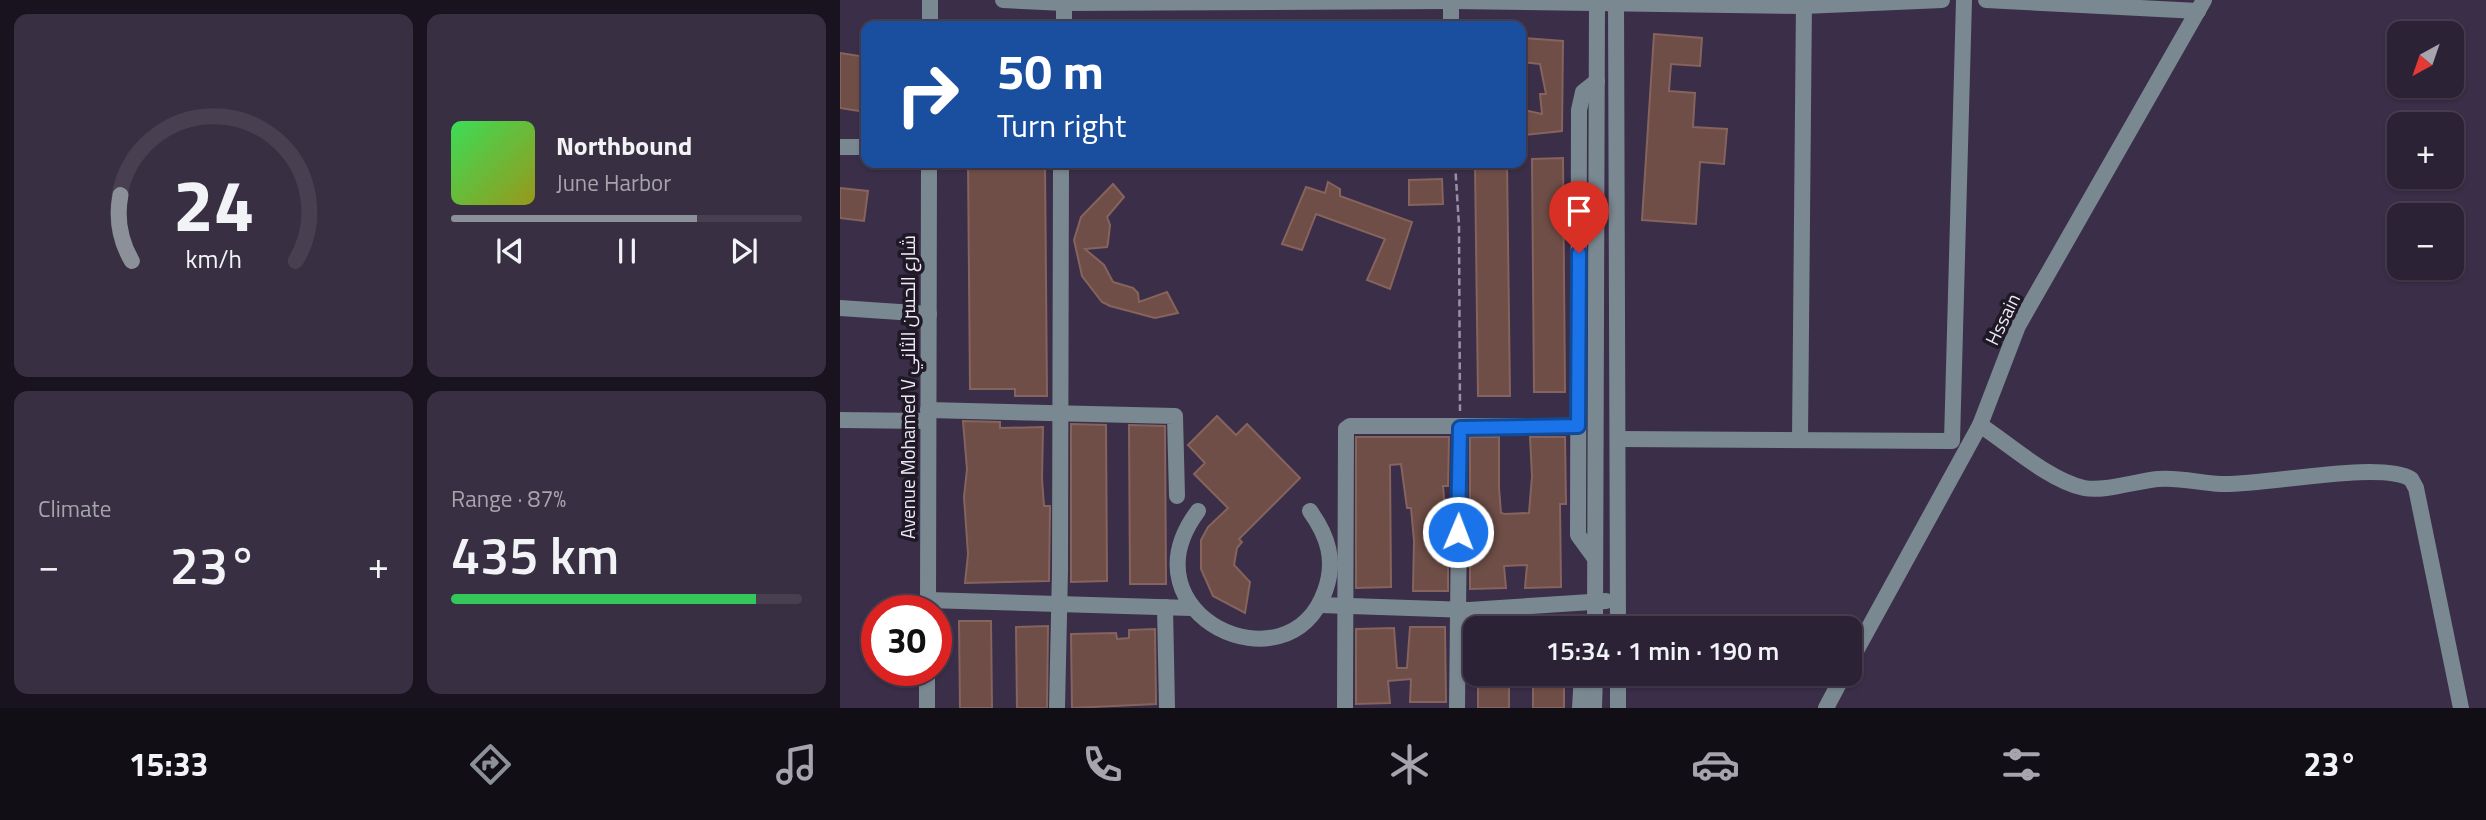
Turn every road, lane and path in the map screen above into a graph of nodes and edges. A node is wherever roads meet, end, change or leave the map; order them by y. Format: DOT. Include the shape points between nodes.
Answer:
graph roads {
  1 [pos="930,0"];
  2 [pos="1003,0"];
  3 [pos="1942,0"];
  4 [pos="1964,0"];
  5 [pos="1986,0"];
  6 [pos="1451,1"];
  7 [pos="1597,2"];
  8 [pos="1616,2"];
  9 [pos="1804,3"];
  10 [pos="2107,3"];
  11 [pos="1064,4"];
  12 [pos="2201,5"];
  13 [pos="930,21"];
  14 [pos="1064,21"];
  15 [pos="1451,21"];
  16 [pos="1597,81"];
  17 [pos="840,147"];
  18 [pos="861,148"];
  19 [pos="929,168"];
  20 [pos="1060,168"];
  21 [pos="1455,168"];
  22 [pos="840,308"];
  23 [pos="929,314"];
  24 [pos="1059,415"];
  25 [pos="928,416"];
  26 [pos="840,420"];
  27 [pos="1980,425"];
  28 [pos="1578,426"];
  29 [pos="1460,428"];
  30 [pos="1618,439"];
  31 [pos="1800,440"];
  32 [pos="1177,496"];
  33 [pos="1198,511"];
  34 [pos="1310,511"];
  35 [pos="1594,557"];
  36 [pos="928,595"];
  37 [pos="1595,601"];
  38 [pos="1619,601"];
  39 [pos="1059,604"];
  40 [pos="1320,605"];
  41 [pos="952,606"];
  42 [pos="1165,607"];
  43 [pos="1346,607"];
  44 [pos="1191,608"];
  45 [pos="1456,610"];
  46 [pos="1595,616"];
  47 [pos="1618,616"];
  48 [pos="1862,640"];
  49 [pos="927,686"];
  50 [pos="1581,686"];
  51 [pos="1595,686"];
  52 [pos="1618,686"];
  53 [pos="1838,686"];
  54 [pos="927,708"];
  55 [pos="1057,708"];
  56 [pos="1167,708"];
  57 [pos="1345,708"];
  58 [pos="1457,708"];
  59 [pos="1580,708"];
  60 [pos="1594,708"];
  61 [pos="1618,708"];
  62 [pos="1826,708"];
  63 [pos="2461,708"];
  1 -- 13 [label="street"];
  2 -- 11 [label="street"];
  3 -- 9 [label="street"];
  4 -- 31 [label="street" via="1952,441"];
  5 -- 10 [label="street"];
  6 -- 7 [label="street"];
  6 -- 11 [label="street"];
  6 -- 15 [label="street"];
  7 -- 8 [label="street"];
  7 -- 16 [label="street"];
  8 -- 9 [label="street"];
  8 -- 30 [label="street"];
  9 -- 31 [label="street"];
  10 -- 12 [label="street"];
  11 -- 14 [label="street"];
  12 -- 27 [label="street, Hssain" via="2018,326"];
  16 -- 28 [label="street" via="1583,92 1579,110"];
  16 -- 35 [label="street"];
  17 -- 18 [label="street"];
  19 -- 23 [label="street, Avenue Mohamed V شارع الحسن الثاني"];
  20 -- 24 [label="street"];
  21 -- 29 [label="path"];
  22 -- 23 [label="street"];
  23 -- 25 [label="street, Avenue Mohamed V شارع الحسن الثاني"];
  24 -- 25 [label="street"];
  24 -- 32 [label="street" via="1175,416"];
  24 -- 39 [label="street"];
  25 -- 26 [label="street"];
  25 -- 36 [label="street, Avenue Mohamed V شارع الحسن الثاني"];
  27 -- 48 [label="street, Hssain"];
  27 -- 63 [label="street" via="2082,488 2159,479 2220,484 2394,474 2411,479"];
  28 -- 29 [label="street"];
  28 -- 35 [label="street" via="1578,535"];
  29 -- 43 [label="street" via="1346,429"];
  29 -- 45 [label="street"];
  30 -- 31 [label="street"];
  30 -- 38 [label="street"];
  33 -- 44 [label="street" via="1184,533 1177,558 1178,575"];
  34 -- 40 [label="street" via="1325,534 1331,561"];
  35 -- 37 [label="street"];
  37 -- 38 [label="street"];
  37 -- 45 [label="street"];
  37 -- 46 [label="street"];
  38 -- 47 [label="street"];
  39 -- 41 [label="street"];
  39 -- 42 [label="street"];
  39 -- 55 [label="street"];
  40 -- 43 [label="street"];
  40 -- 44 [label="street" via="1281,635 1254,640 1228,635"];
  42 -- 44 [label="street"];
  42 -- 56 [label="street"];
  43 -- 45 [label="street"];
  43 -- 57 [label="street"];
  45 -- 58 [label="street"];
  49 -- 54 [label="street"];
  50 -- 59 [label="street"];
  51 -- 60 [label="street"];
  52 -- 61 [label="street"];
  53 -- 62 [label="street"];
}
